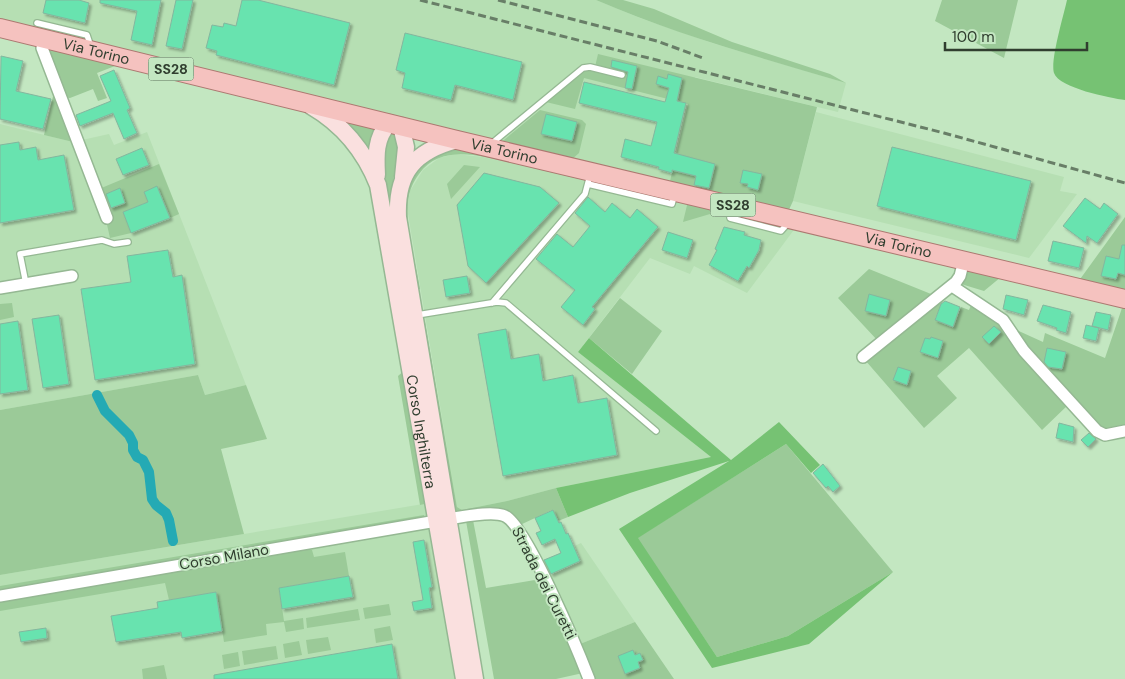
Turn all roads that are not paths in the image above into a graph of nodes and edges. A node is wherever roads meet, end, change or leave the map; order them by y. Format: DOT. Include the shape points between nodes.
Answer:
graph roads {
  1 [pos="0,28"];
  2 [pos="40,31"];
  3 [pos="622,75"];
  4 [pos="302,102"];
  5 [pos="395,125"];
  6 [pos="457,140"];
  7 [pos="487,147"];
  8 [pos="590,178"];
  9 [pos="403,179"];
  10 [pos="378,185"];
  11 [pos="106,218"];
  12 [pos="128,242"];
  13 [pos="964,260"];
  14 [pos="72,276"];
  15 [pos="26,284"];
  16 [pos="952,286"];
  17 [pos="0,288"];
  18 [pos="1125,299"];
  19 [pos="492,302"];
  20 [pos="408,317"];
  21 [pos="863,357"];
  22 [pos="656,431"];
  23 [pos="1125,431"];
  24 [pos="442,520"];
  25 [pos="0,596"];
  26 [pos="458,611"];
  27 [pos="464,679"];
  28 [pos="475,679"];
  29 [pos="589,679"];
  1 -- 2 [label="main road, Via Torino / SS28"];
  2 -- 4 [label="main road, Via Torino / SS28" via="91,50"];
  2 -- 11 [label="street, Via Torino" via="42,48"];
  3 -- 7 [label="lane" via="583,68"];
  4 -- 5 [label="main road, Via Torino / SS28"];
  4 -- 10 [label="street, Corso Inghilterra" via="330,118 351,139"];
  5 -- 6 [label="main road, Via Torino / SS28"];
  5 -- 9 [label="street, Corso Inghilterra" via="406,147"];
  5 -- 10 [label="street, Corso Inghilterra" via="382,132 378,143"];
  6 -- 7 [label="main road, Via Torino / SS28"];
  6 -- 9 [label="street, Corso Inghilterra" via="436,146 422,155"];
  7 -- 8 [label="main road, Via Torino / SS28"];
  8 -- 13 [label="main road, Via Torino / SS28" via="675,192"];
  8 -- 19 [label="lane" via="584,194"];
  9 -- 20 [label="street, Corso Inghilterra" via="398,217"];
  10 -- 20 [label="street, Corso Inghilterra"];
  12 -- 15 [label="lane" via="114,244 102,240 20,254"];
  13 -- 16 [label="street" via="958,279"];
  13 -- 18 [label="main road, Via Torino / SS28"];
  14 -- 15 [label="street"];
  15 -- 17 [label="street"];
  16 -- 21 [label="street"];
  16 -- 23 [label="street" via="1003,320 1024,351 1097,431 1105,435"];
  19 -- 20 [label="lane"];
  19 -- 22 [label="lane" via="509,305"];
  20 -- 24 [label="street, Corso Inghilterra"];
  24 -- 25 [label="street, Corso Milano"];
  24 -- 26 [label="street, Corso Inghilterra"];
  24 -- 29 [label="street, Strada dei Curetti" via="496,514 512,521 543,574"];
  26 -- 27 [label="street, Corso Inghilterra"];
  26 -- 28 [label="street, Corso Inghilterra"];
}
